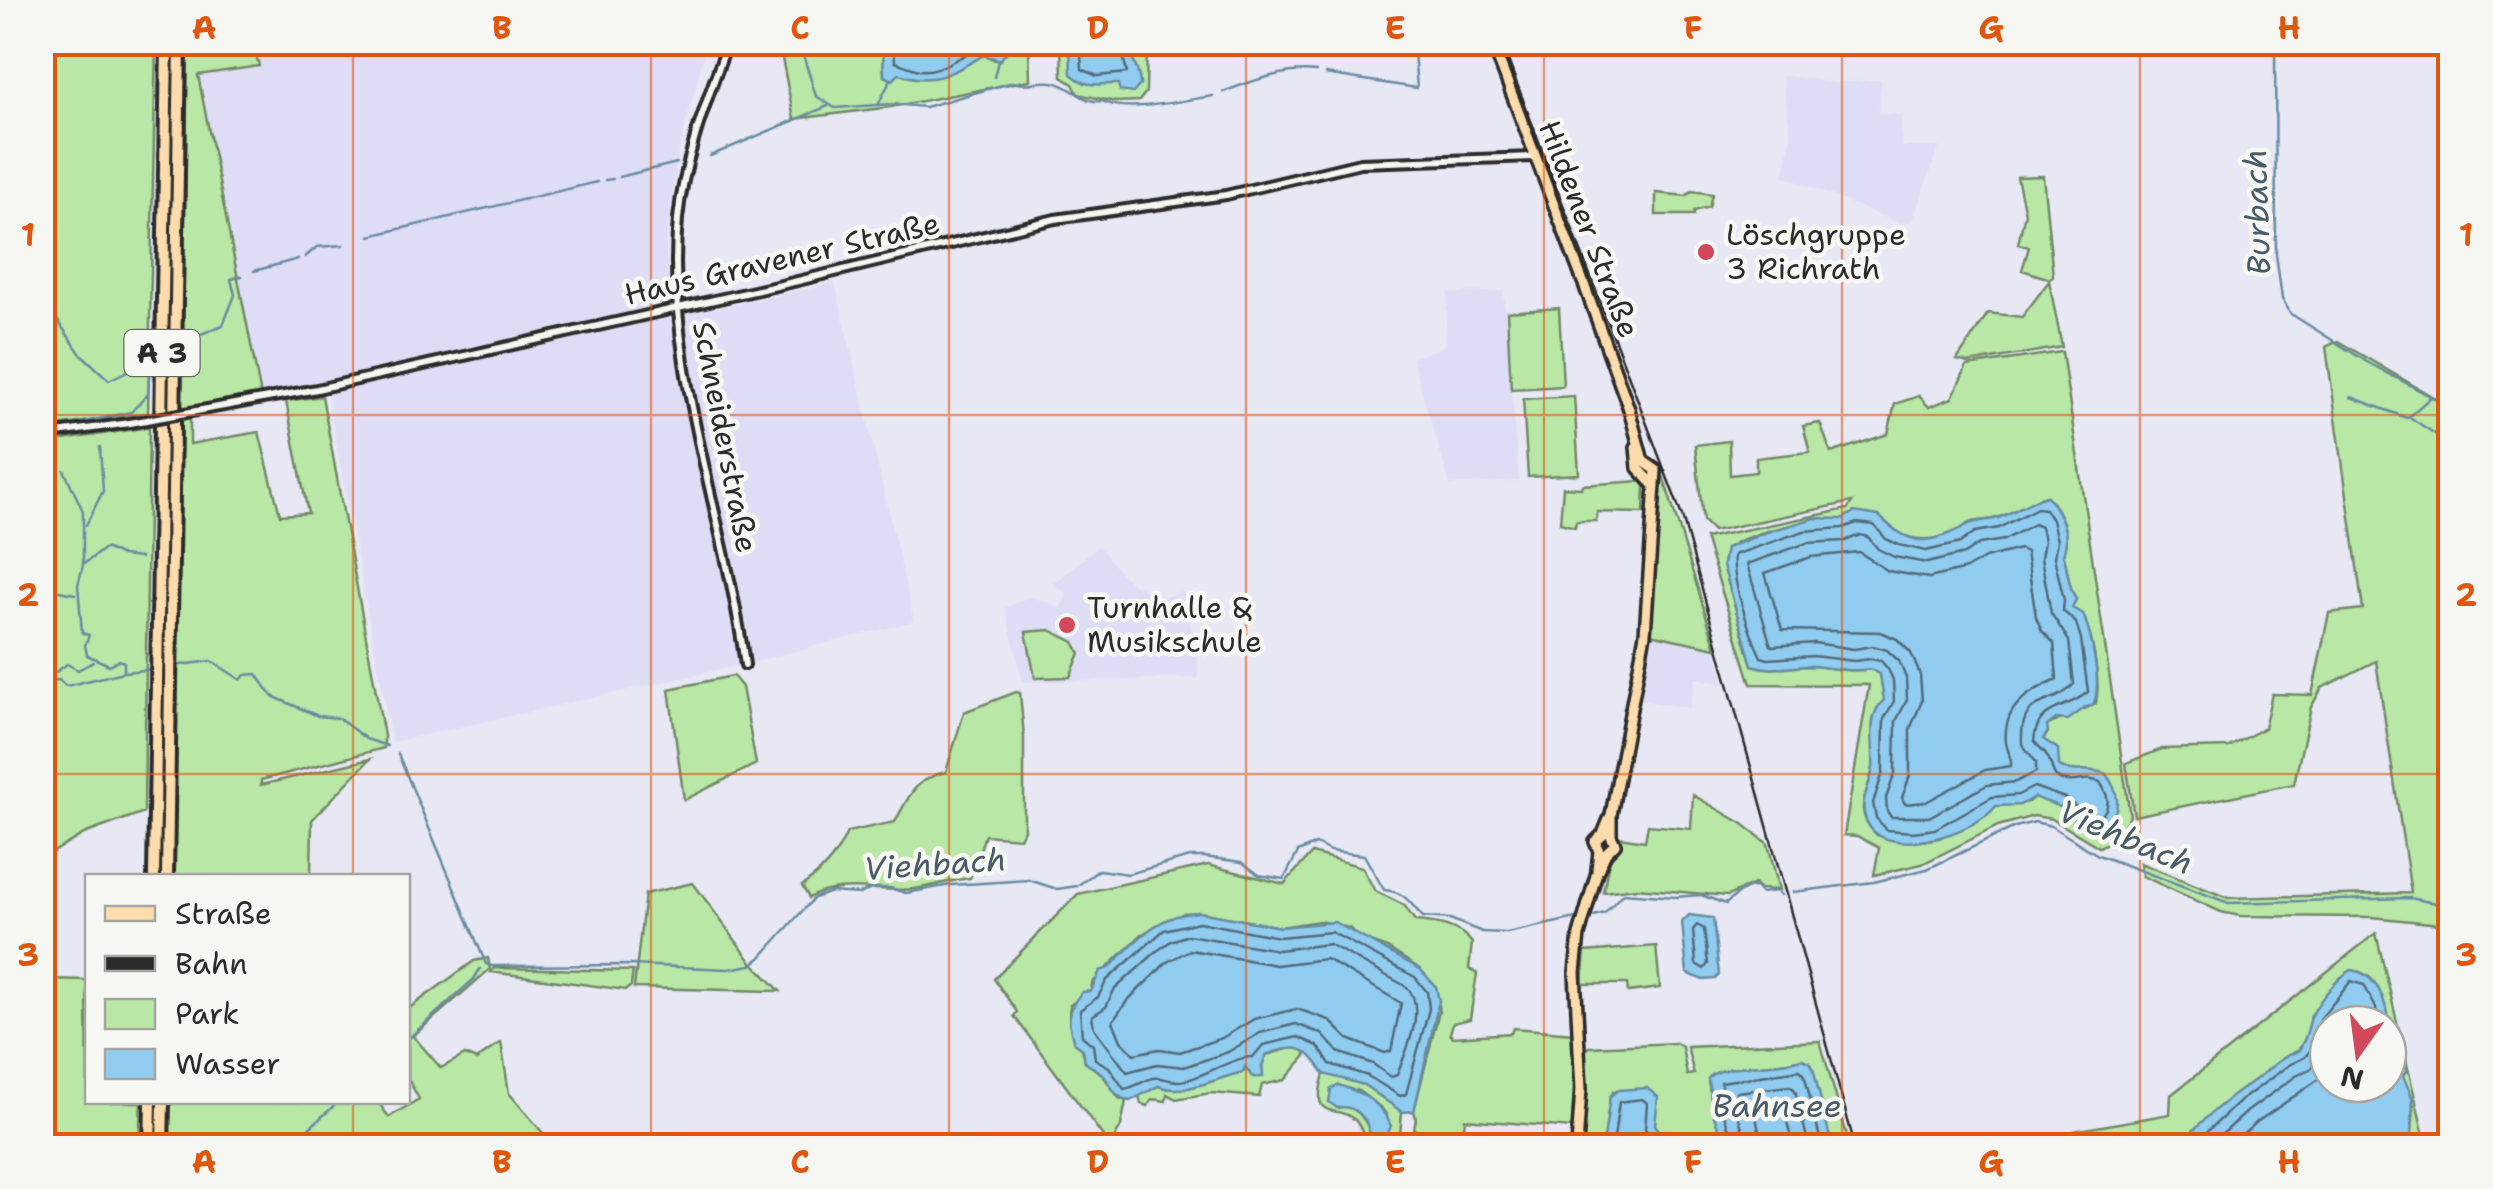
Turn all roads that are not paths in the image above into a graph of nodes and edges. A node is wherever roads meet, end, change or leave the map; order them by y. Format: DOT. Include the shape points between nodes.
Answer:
graph roads {
  1 [pos="167,42"];
  2 [pos="180,42"];
  3 [pos="728,42"];
  4 [pos="1492,42"];
  5 [pos="1534,157"];
  6 [pos="678,305"];
  7 [pos="1636,434"];
  8 [pos="42,435"];
  9 [pos="1653,484"];
  10 [pos="745,666"];
  11 [pos="154,874"];
  12 [pos="167,874"];
  13 [pos="151,1104"];
  14 [pos="164,1104"];
  15 [pos="150,1146"];
  16 [pos="162,1146"];
  17 [pos="1577,1146"];
  1 -- 11 [label="highway, A 3"];
  2 -- 12 [label="highway, A 3"];
  3 -- 6 [label="street, Schneiderstraße" via="680,198"];
  4 -- 5 [label="main road, Hildener Straße"];
  5 -- 6 [label="street, Haus Gravener Straße" via="1339,166 1226,195 1024,225"];
  5 -- 7 [label="main road, Hildener Straße"];
  6 -- 8 [label="street, Haus Gravener Straße, bridge" via="325,387"];
  6 -- 10 [label="street, Schneiderstraße"];
  7 -- 9 [label="main road, Hildener Straße" via="1636,462"];
  7 -- 9 [label="main road, Hildener Straße" via="1645,464 1656,470"];
  9 -- 17 [label="main road, Hildener Straße" via="1645,634 1607,835 1614,844 1602,852 1575,972"];
  13 -- 15 [label="highway"];
  14 -- 16 [label="highway"];
}
